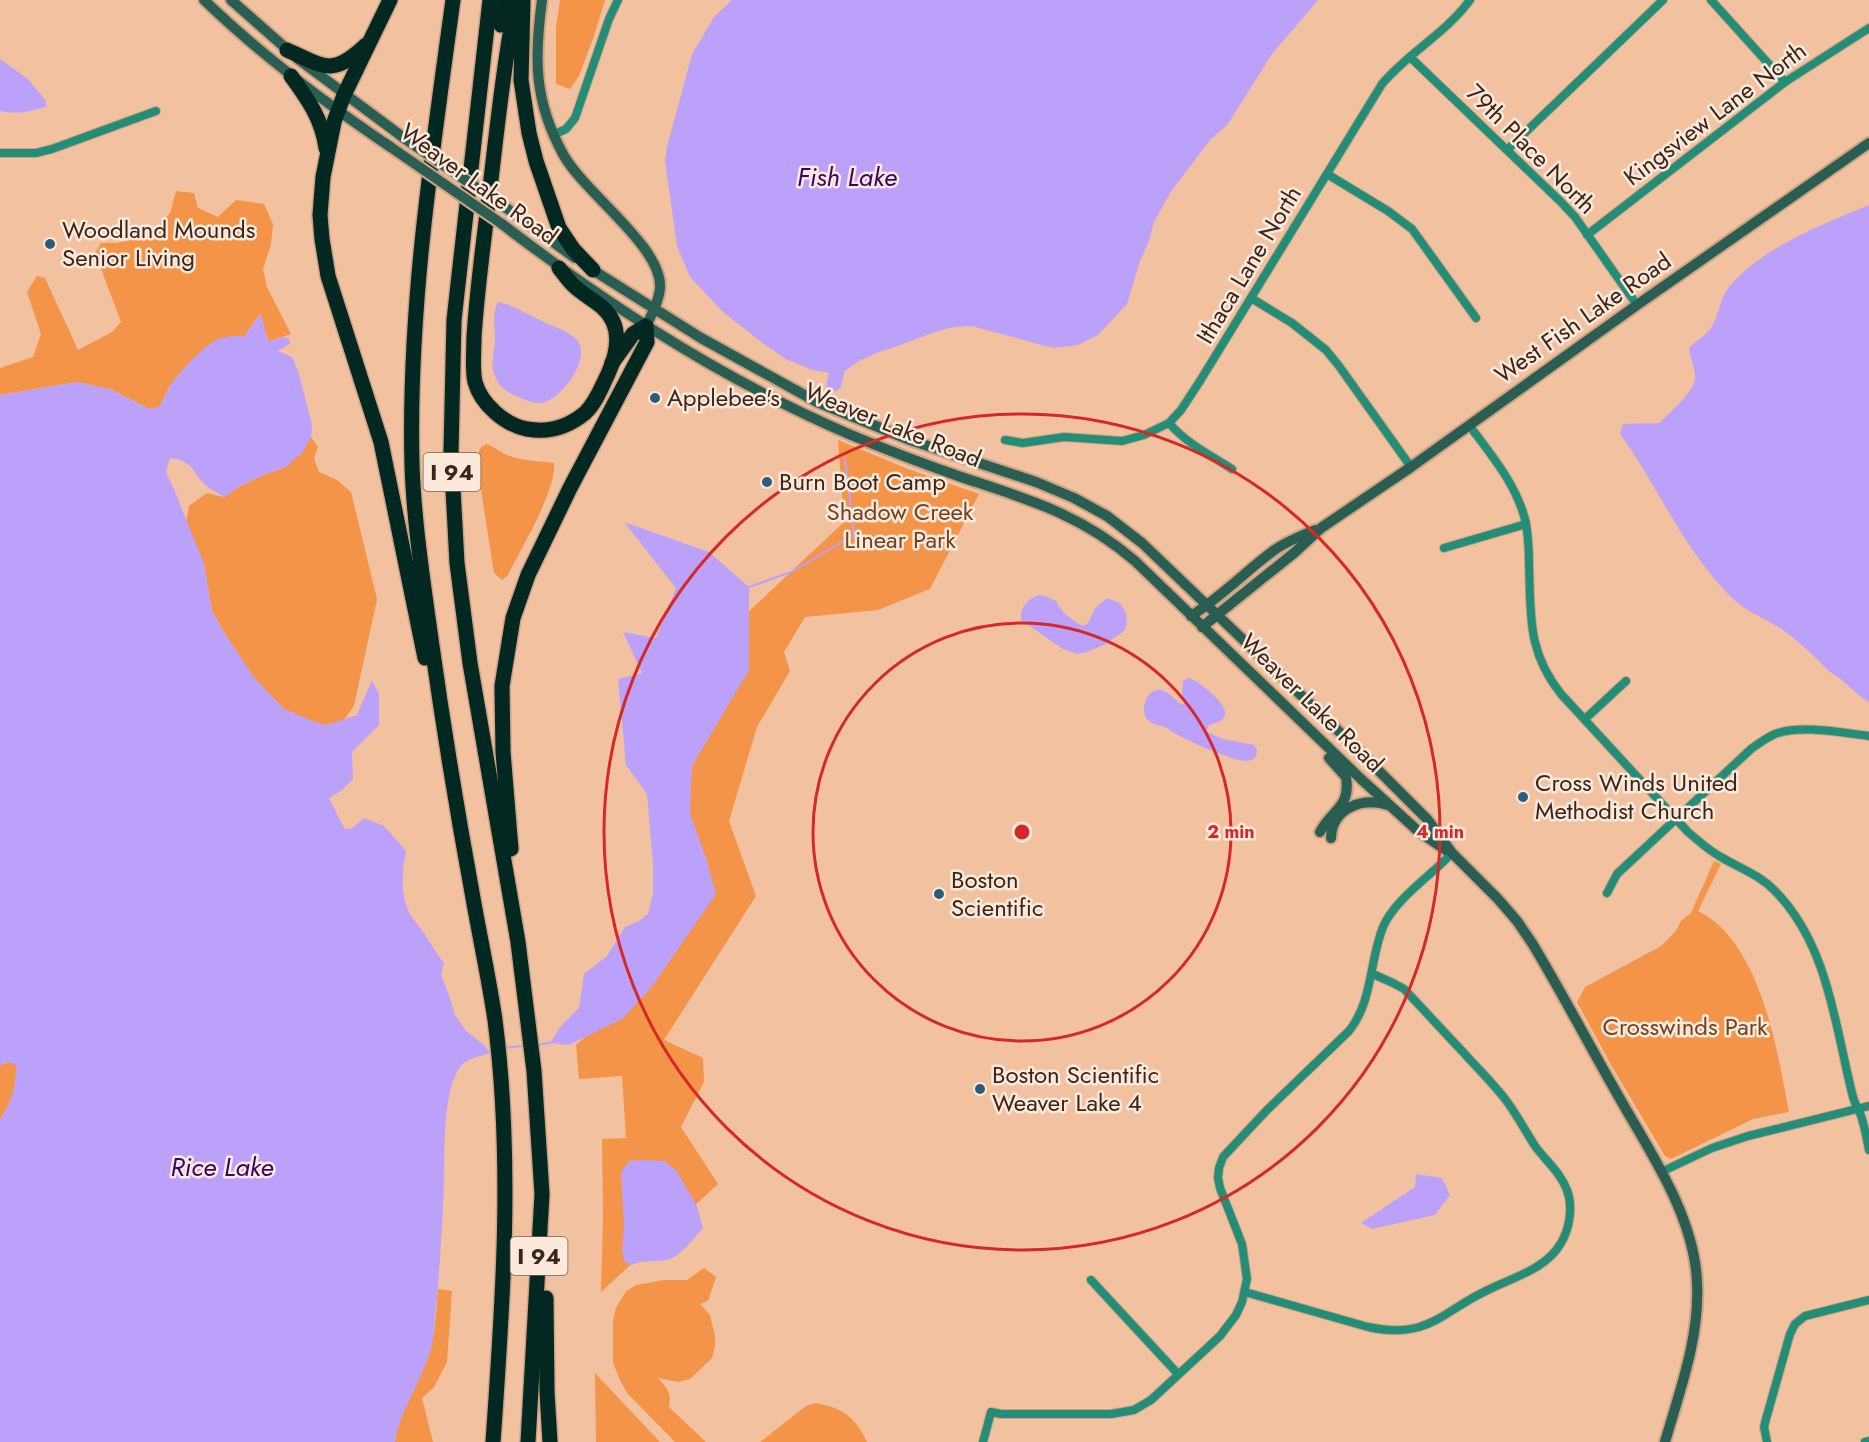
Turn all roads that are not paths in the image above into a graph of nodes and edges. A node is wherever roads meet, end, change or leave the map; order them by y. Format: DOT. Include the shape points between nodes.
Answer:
graph roads {
  1 [pos="204,0"];
  2 [pos="231,0"];
  3 [pos="390,0"];
  4 [pos="453,0"];
  5 [pos="490,0"];
  6 [pos="505,0"];
  7 [pos="516,0"];
  8 [pos="523,0"];
  9 [pos="542,0"];
  10 [pos="618,0"];
  11 [pos="1470,0"];
  12 [pos="1663,0"];
  13 [pos="1711,0"];
  14 [pos="1869,28"];
  15 [pos="370,41"];
  16 [pos="287,50"];
  17 [pos="1410,57"];
  18 [pos="291,76"];
  19 [pos="1785,82"];
  20 [pos="344,94"];
  21 [pos="156,111"];
  22 [pos="338,111"];
  23 [pos="553,135"];
  24 [pos="1869,143"];
  25 [pos="1507,150"];
  26 [pos="0,153"];
  27 [pos="327,158"];
  28 [pos="1328,174"];
  29 [pos="1587,235"];
  30 [pos="559,268"];
  31 [pos="593,270"];
  32 [pos="1251,298"];
  33 [pos="1637,305"];
  34 [pos="654,309"];
  35 [pos="1476,318"];
  36 [pos="646,326"];
  37 [pos="612,363"];
  38 [pos="589,409"];
  39 [pos="1169,423"];
  40 [pos="1469,425"];
  41 [pos="1005,440"];
  42 [pos="1411,467"];
  43 [pos="1232,469"];
  44 [pos="1526,524"];
  45 [pos="1321,528"];
  46 [pos="1444,548"];
  47 [pos="1208,606"];
  48 [pos="1191,616"];
  49 [pos="1218,616"];
  50 [pos="1202,627"];
  51 [pos="1626,681"];
  52 [pos="1585,719"];
  53 [pos="1312,732"];
  54 [pos="1869,736"];
  55 [pos="447,757"];
  56 [pos="1390,805"];
  57 [pos="1676,819"];
  58 [pos="1320,832"];
  59 [pos="1331,838"];
  60 [pos="1452,853"];
  61 [pos="1607,893"];
  62 [pos="518,942"];
  63 [pos="1372,974"];
  64 [pos="1869,1106"];
  65 [pos="1858,1108"];
  66 [pos="1869,1150"];
  67 [pos="1661,1173"];
  68 [pos="542,1194"];
  69 [pos="1091,1280"];
  70 [pos="1245,1292"];
  71 [pos="1869,1300"];
  72 [pos="1178,1374"];
  73 [pos="493,1442"];
  74 [pos="528,1442"];
  75 [pos="550,1442"];
  76 [pos="983,1442"];
  77 [pos="1665,1442"];
  78 [pos="1767,1442"];
  1 -- 18 [label="main road, Weaver Lake Road"];
  2 -- 16 [label="main road, Weaver Lake Road"];
  3 -- 15 [label="highway"];
  4 -- 55 [label="highway, I 94" via="414,335 412,465"];
  5 -- 62 [label="highway, I 94" via="454,320 451,452 457,563 470,663"];
  6 -- 38 [label="highway" via="472,249 465,372 472,396 498,424 516,434 556,437 576,429"];
  7 -- 38 [label="highway" via="476,297 475,384 495,412 522,428 538,431 566,426"];
  8 -- 31 [label="highway" via="521,80 536,161 559,228"];
  9 -- 23 [label="main road" via="538,86"];
  10 -- 23 [label="street" via="575,118 566,129"];
  11 -- 17 [label="street, Ithaca Lane North"];
  12 -- 25 [label="street"];
  13 -- 19 [label="street"];
  14 -- 19 [label="street, Kingsview Lane North"];
  15 -- 16 [label="highway" via="344,64 336,66 323,66"];
  15 -- 20 [label="highway"];
  16 -- 20 [label="main road, Weaver Lake Road"];
  17 -- 25 [label="street, 79th Place North"];
  17 -- 28 [label="street, Ithaca Lane North" via="1382,84"];
  18 -- 22 [label="main road, Weaver Lake Road"];
  18 -- 27 [label="highway" via="319,119"];
  19 -- 29 [label="street, Kingsview Lane North"];
  20 -- 22 [label="highway"];
  20 -- 31 [label="main road, Weaver Lake Road, bridge"];
  21 -- 26 [label="street" via="52,149"];
  22 -- 27 [label="highway"];
  22 -- 30 [label="main road, Weaver Lake Road, bridge"];
  23 -- 34 [label="main road" via="580,180 639,240 652,259 660,288"];
  24 -- 33 [label="main road, West Fish Lake Road"];
  25 -- 29 [label="street, 79th Place North" via="1561,202"];
  27 -- 55 [label="highway" via="320,215 324,258 381,442"];
  28 -- 32 [label="street, Ithaca Lane North"];
  28 -- 35 [label="street" via="1412,229"];
  29 -- 33 [label="street, 79th Place North"];
  30 -- 36 [label="main road, Weaver Lake Road"];
  30 -- 37 [label="highway" via="612,319 617,346"];
  31 -- 34 [label="main road, Weaver Lake Road"];
  32 -- 39 [label="street, Ithaca Lane North" via="1190,397"];
  32 -- 42 [label="street" via="1326,350"];
  33 -- 40 [label="main road, West Fish Lake Road"];
  34 -- 36 [label="main road"];
  34 -- 47 [label="main road, Weaver Lake Road" via="817,402 910,440 1036,482 1089,506 1142,543"];
  36 -- 37 [label="highway" via="633,334"];
  36 -- 48 [label="main road, Weaver Lake Road" via="724,372 851,435 1080,522 1123,551"];
  36 -- 62 [label="highway" via="647,342 570,488 528,575 513,618 502,686 503,752"];
  37 -- 38 [label="highway"];
  39 -- 41 [label="street, Ithaca Lane North" via="1122,441 1064,437 1023,443"];
  39 -- 43 [label="street" via="1183,438"];
  40 -- 42 [label="main road, West Fish Lake Road"];
  40 -- 44 [label="street" via="1511,483"];
  42 -- 45 [label="main road, West Fish Lake Road"];
  44 -- 46 [label="street"];
  44 -- 52 [label="street" via="1536,648 1550,679"];
  45 -- 47 [label="main road, West Fish Lake Road" via="1274,550"];
  45 -- 49 [label="main road, West Fish Lake Road"];
  47 -- 48 [label="main road, West Fish Lake Road"];
  47 -- 49 [label="main road, Weaver Lake Road"];
  48 -- 50 [label="main road, Weaver Lake Road"];
  49 -- 50 [label="main road, West Fish Lake Road"];
  49 -- 60 [label="main road, Weaver Lake Road" via="1389,780 1427,819"];
  50 -- 53 [label="main road, Weaver Lake Road"];
  51 -- 52 [label="street"];
  52 -- 57 [label="street"];
  53 -- 56 [label="main road, Weaver Lake Road"];
  53 -- 58 [label="main road" via="1344,773 1347,785 1343,805"];
  54 -- 57 [label="street" via="1804,730 1776,733 1751,749"];
  55 -- 73 [label="highway, I 94" via="494,1018 500,1073 506,1189"];
  56 -- 59 [label="main road" via="1353,805 1332,825"];
  56 -- 60 [label="main road, Weaver Lake Road" via="1418,831"];
  57 -- 61 [label="street" via="1617,874"];
  57 -- 65 [label="street" via="1705,847 1774,890 1800,926 1830,998"];
  60 -- 63 [label="street" via="1392,912 1378,943"];
  60 -- 67 [label="main road, Weaver Lake Road" via="1498,899 1532,943"];
  62 -- 68 [label="highway, I 94" via="534,1071"];
  63 -- 70 [label="street" via="1362,1011 1349,1031 1237,1141 1219,1167 1220,1188 1246,1263"];
  63 -- 70 [label="street" via="1404,989 1492,1084 1557,1171 1568,1192 1569,1216 1564,1238 1551,1256 1537,1266 1419,1328 1394,1331 1368,1327"];
  64 -- 65 [label="street"];
  65 -- 66 [label="street"];
  65 -- 67 [label="street" via="1748,1136 1712,1148"];
  67 -- 77 [label="main road, Weaver Lake Road" via="1685,1222 1693,1251 1698,1310"];
  68 -- 74 [label="highway, I 94"];
  68 -- 75 [label="highway"];
  69 -- 72 [label="street"];
  70 -- 72 [label="street" via="1230,1324"];
  71 -- 78 [label="street" via="1804,1316 1795,1324 1764,1427"];
  72 -- 76 [label="street" via="1143,1406 1122,1413 991,1412"];
}
